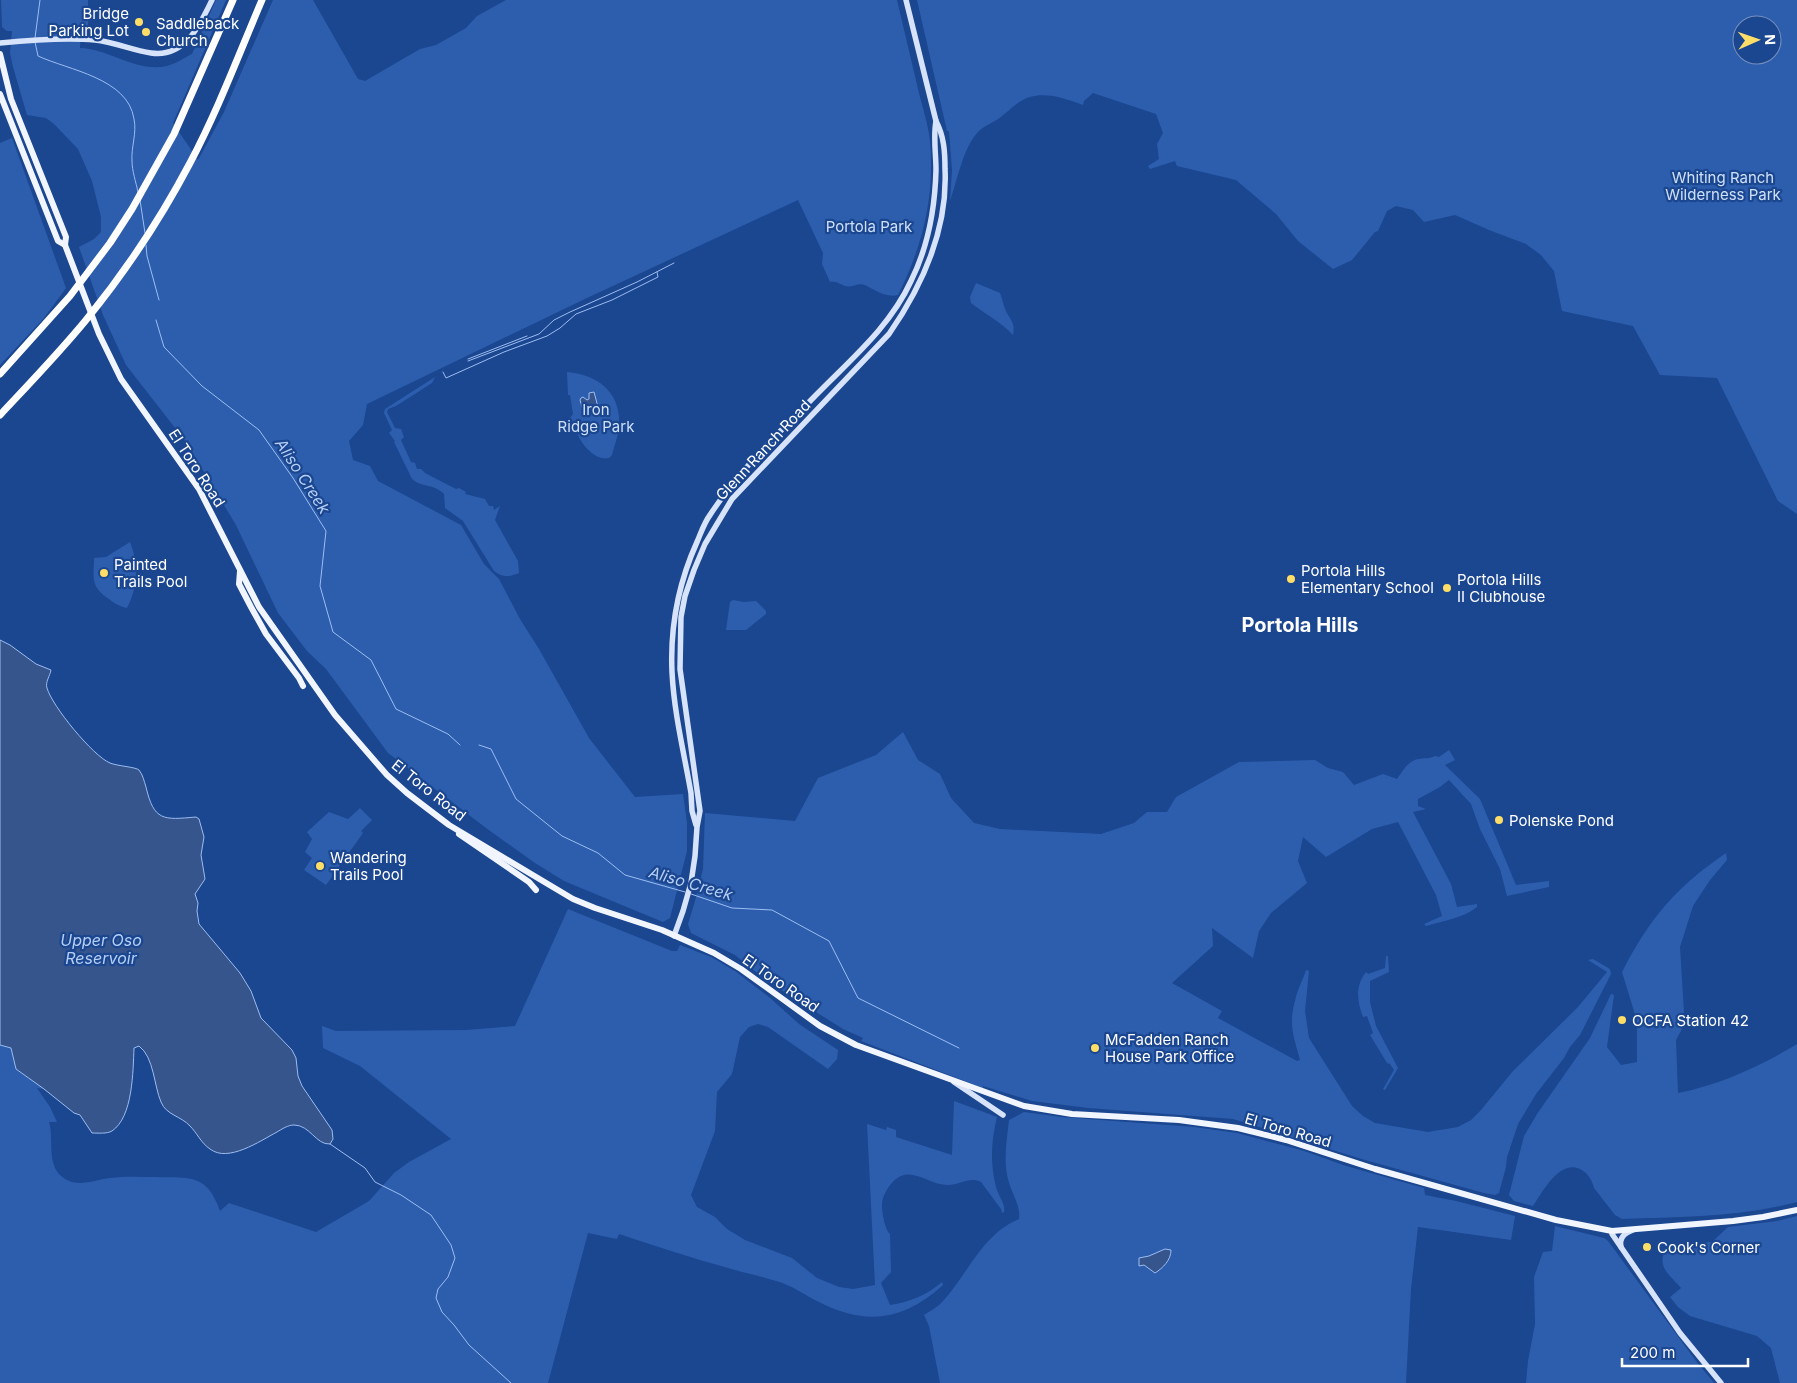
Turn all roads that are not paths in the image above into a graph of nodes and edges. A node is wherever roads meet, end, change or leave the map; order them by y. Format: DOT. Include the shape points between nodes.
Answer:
graph roads {
  1 [pos="212,0"];
  2 [pos="233,0"];
  3 [pos="262,0"];
  4 [pos="906,0"];
  5 [pos="0,43"];
  6 [pos="0,54"];
  7 [pos="0,94"];
  8 [pos="936,121"];
  9 [pos="65,246"];
  10 [pos="0,374"];
  11 [pos="0,415"];
  12 [pos="240,569"];
  13 [pos="303,686"];
  14 [pos="449,825"];
  15 [pos="697,827"];
  16 [pos="536,890"];
  17 [pos="674,936"];
  18 [pos="953,1081"];
  19 [pos="1003,1115"];
  20 [pos="1797,1210"];
  21 [pos="1637,1229"];
  22 [pos="1612,1231"];
  23 [pos="1628,1260"];
  24 [pos="1721,1383"];
  1 -- 5 [label="main road" via="191,38 166,52 153,53 81,39"];
  2 -- 10 [label="highway" via="174,134 132,209 66,301"];
  3 -- 11 [label="highway" via="191,162 140,247 77,331"];
  4 -- 8 [label="main road, Glenn Ranch Road"];
  6 -- 9 [label="main road, El Toro Road" via="11,99 66,237"];
  7 -- 9 [label="main road, El Toro Road" via="58,241"];
  8 -- 15 [label="main road, Glenn Ranch Road" via="934,202 924,248 911,282 885,324 727,490 708,517 678,591 673,623 672,673"];
  8 -- 15 [label="main road, Glenn Ranch Road" via="942,133 945,154 944,202 934,248 912,298 877,348 732,498 704,544 685,596 681,617 680,680 700,800"];
  9 -- 12 [label="main road, El Toro Road" via="121,379 200,490"];
  12 -- 13 [label="main road" via="239,584 251,607"];
  12 -- 14 [label="main road, El Toro Road" via="259,607 334,715 387,775"];
  14 -- 16 [label="main road"];
  14 -- 17 [label="main road, El Toro Road" via="573,899"];
  15 -- 17 [label="main road, Glenn Ranch Road" via="691,883"];
  17 -- 18 [label="main road, El Toro Road" via="723,958 836,1035 877,1054"];
  18 -- 19 [label="main road, El Toro Road"];
  18 -- 22 [label="main road, El Toro Road" via="1002,1100 1041,1110 1178,1120 1238,1128 1556,1220"];
  20 -- 21 [label="main road, El Toro Road" via="1748,1220"];
  21 -- 22 [label="main road, El Toro Road"];
  21 -- 23 [label="main road" via="1621,1240"];
  22 -- 23 [label="main road"];
  23 -- 24 [label="main road" via="1680,1333"];
}
